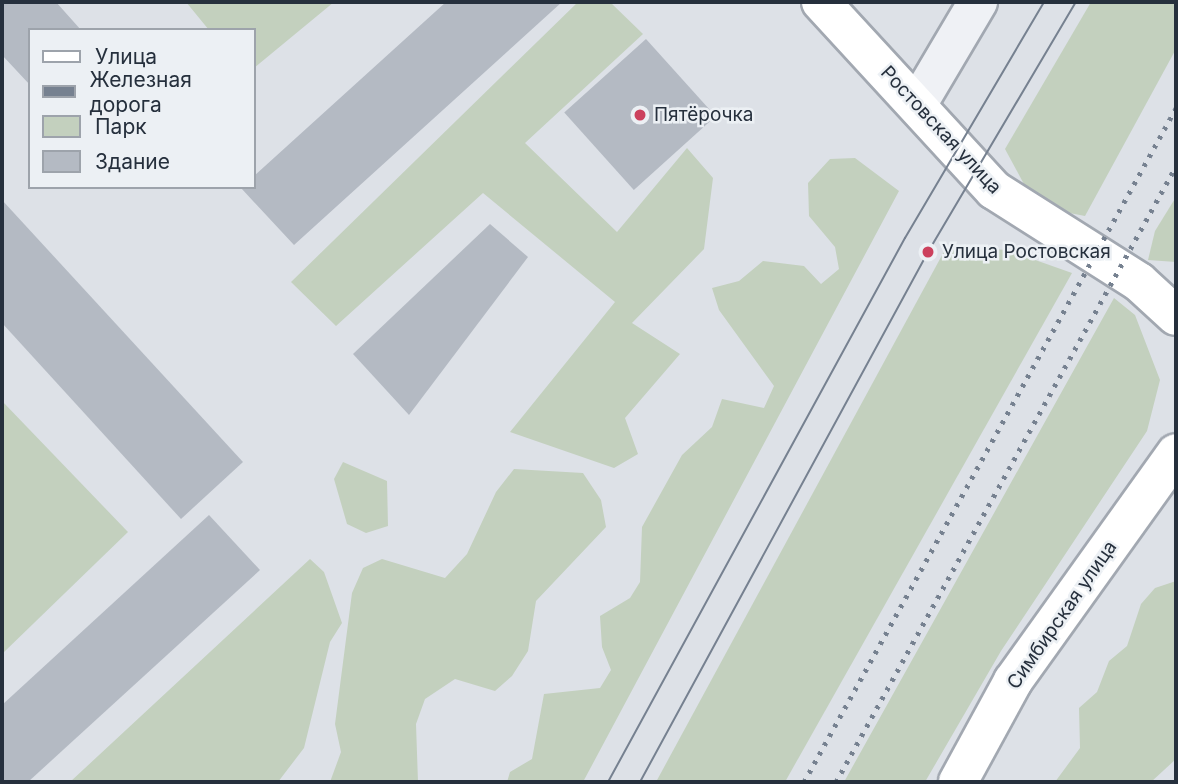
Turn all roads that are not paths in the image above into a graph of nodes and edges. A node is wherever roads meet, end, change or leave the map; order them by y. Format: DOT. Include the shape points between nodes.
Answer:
graph roads {
  1 [pos="821,2"];
  2 [pos="978,2"];
  3 [pos="917,105"];
  4 [pos="1176,316"];
  5 [pos="1176,453"];
  6 [pos="958,782"];
  1 -- 3 [label="main road, Ростовская улица"];
  2 -- 3 [label="street"];
  3 -- 4 [label="main road, Ростовская улица" via="994,190 1139,282"];
  5 -- 6 [label="main road, Симбирская улица" via="1013,681"];
}
